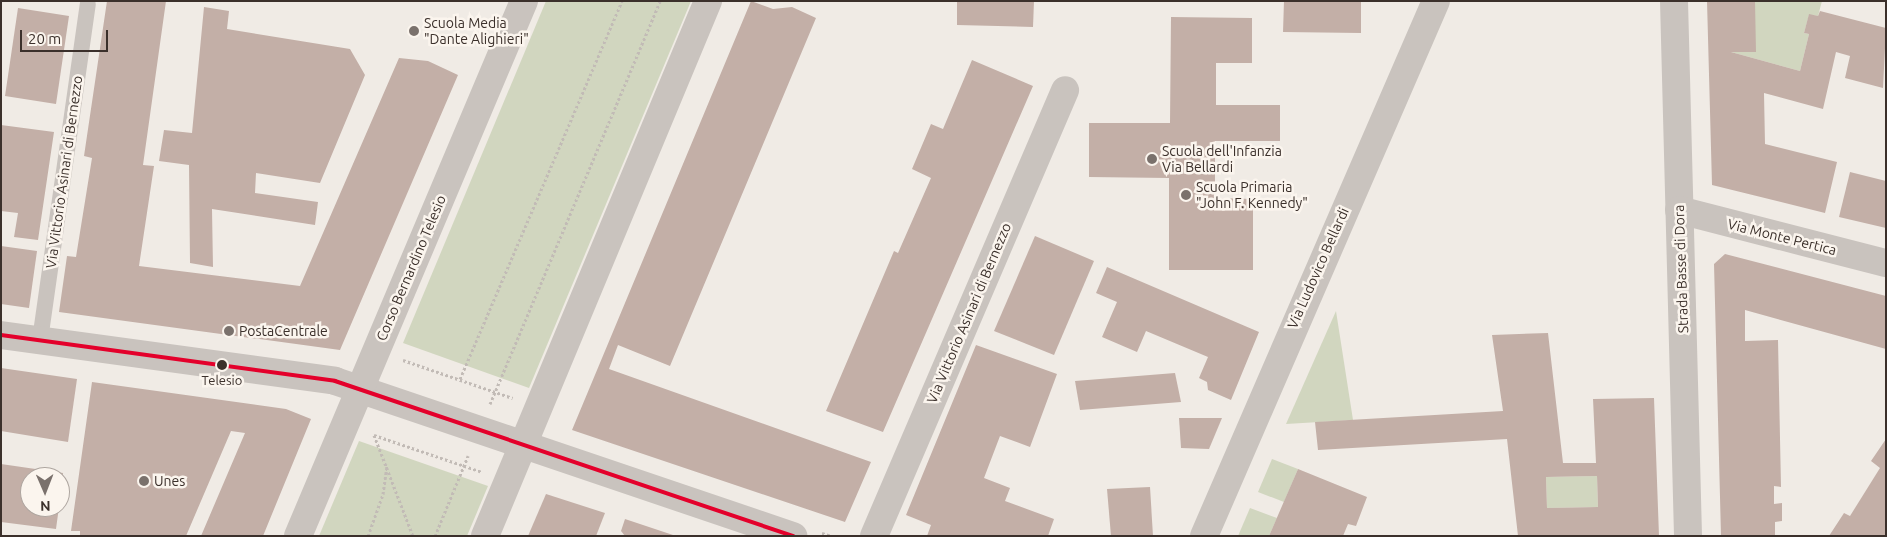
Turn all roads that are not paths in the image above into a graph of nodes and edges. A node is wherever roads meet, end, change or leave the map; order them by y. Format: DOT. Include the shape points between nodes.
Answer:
graph roads {
  1 [pos="524,1"];
  2 [pos="708,1"];
  3 [pos="1436,1"];
  4 [pos="1674,1"];
  5 [pos="88,4"];
  6 [pos="1065,90"];
  7 [pos="1679,210"];
  8 [pos="1886,263"];
  9 [pos="1,335"];
  10 [pos="40,340"];
  11 [pos="361,388"];
  12 [pos="523,445"];
  13 [pos="298,536"];
  14 [pos="485,536"];
  15 [pos="794,536"];
  16 [pos="874,536"];
  17 [pos="1204,536"];
  18 [pos="1688,536"];
  1 -- 11 [label="street, Corso Bernardino Telesio"];
  2 -- 12 [label="street"];
  3 -- 17 [label="street, Via Ludovico Bellardi"];
  4 -- 7 [label="street, Strada Basse di Dora"];
  5 -- 10 [label="lane, Via Vittorio Asinari di Bernezzo"];
  6 -- 16 [label="street, Via Vittorio Asinari di Bernezzo"];
  7 -- 8 [label="street, Via Monte Pertica"];
  7 -- 18 [label="street, Strada Basse di Dora"];
  9 -- 10 [label="street"];
  10 -- 11 [label="street"];
  11 -- 12 [label="street"];
  11 -- 13 [label="street, Corso Bernardino Telesio"];
  12 -- 14 [label="street"];
  12 -- 15 [label="street"];
}
